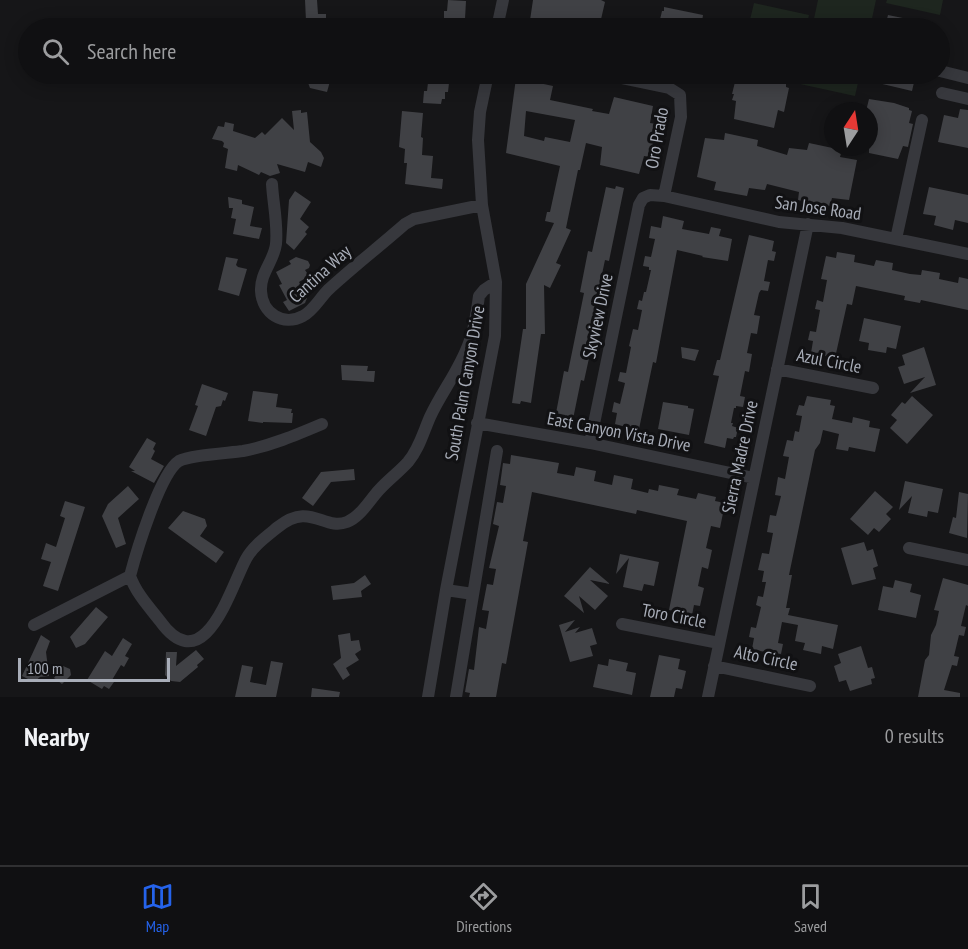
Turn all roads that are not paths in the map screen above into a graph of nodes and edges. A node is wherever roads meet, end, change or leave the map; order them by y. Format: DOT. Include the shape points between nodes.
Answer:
graph roads {
  1 [pos="503,0"];
  2 [pos="499,18"];
  3 [pos="950,74"];
  4 [pos="968,78"];
  5 [pos="486,84"];
  6 [pos="650,84"];
  7 [pos="942,93"];
  8 [pos="968,99"];
  9 [pos="922,120"];
  10 [pos="272,184"];
  11 [pos="664,196"];
  12 [pos="643,198"];
  13 [pos="482,205"];
  14 [pos="808,224"];
  15 [pos="896,239"];
  16 [pos="968,254"];
  17 [pos="496,282"];
  18 [pos="777,369"];
  19 [pos="873,388"];
  20 [pos="477,423"];
  21 [pos="322,424"];
  22 [pos="590,443"];
  23 [pos="497,451"];
  24 [pos="754,478"];
  25 [pos="909,548"];
  26 [pos="968,560"];
  27 [pos="130,576"];
  28 [pos="446,590"];
  29 [pos="473,594"];
  30 [pos="622,624"];
  31 [pos="34,625"];
  32 [pos="719,643"];
  33 [pos="714,666"];
  34 [pos="810,686"];
  35 [pos="428,697"];
  36 [pos="456,697"];
  37 [pos="708,697"];
  1 -- 2 [label="street"];
  3 -- 4 [label="street"];
  5 -- 13 [label="street, South Palm Canyon Drive" via="478,140"];
  6 -- 11 [label="street, Oro Prado" via="680,95 681,117"];
  7 -- 8 [label="street"];
  9 -- 15 [label="street"];
  10 -- 13 [label="street, Cantina Way" via="276,246 263,273 261,295 265,307 282,320 305,315 328,290 405,224"];
  11 -- 12 [label="street, San Jose Road"];
  11 -- 14 [label="street, San Jose Road" via="779,222"];
  12 -- 22 [label="street, Skyview Drive"];
  13 -- 17 [label="street, South Palm Canyon Drive"];
  14 -- 15 [label="street, San Jose Road"];
  14 -- 18 [label="street, Sierra Madre Drive"];
  15 -- 16 [label="street, San Jose Road"];
  17 -- 20 [label="street, South Palm Canyon Drive" via="495,336"];
  17 -- 27 [label="street" via="479,296 469,342 418,448 358,515 337,524 309,516 286,520 247,557 220,616 199,640 176,638 165,629"];
  18 -- 19 [label="street, Azul Circle"];
  18 -- 24 [label="street, Sierra Madre Drive"];
  20 -- 22 [label="street, East Canyon Vista Drive"];
  20 -- 28 [label="street, South Palm Canyon Drive"];
  21 -- 27 [label="street" via="245,451 180,460 161,487"];
  22 -- 24 [label="street, East Canyon Vista Drive"];
  23 -- 29 [label="street"];
  24 -- 32 [label="street, Sierra Madre Drive"];
  25 -- 26 [label="street"];
  27 -- 31 [label="street"];
  28 -- 29 [label="street"];
  28 -- 35 [label="street, South Palm Canyon Drive"];
  29 -- 36 [label="street"];
  30 -- 32 [label="street, Toro Circle"];
  32 -- 33 [label="street, Sierra Madre Drive"];
  33 -- 34 [label="street, Alto Circle"];
  33 -- 37 [label="street, Sierra Madre Drive"];
}
